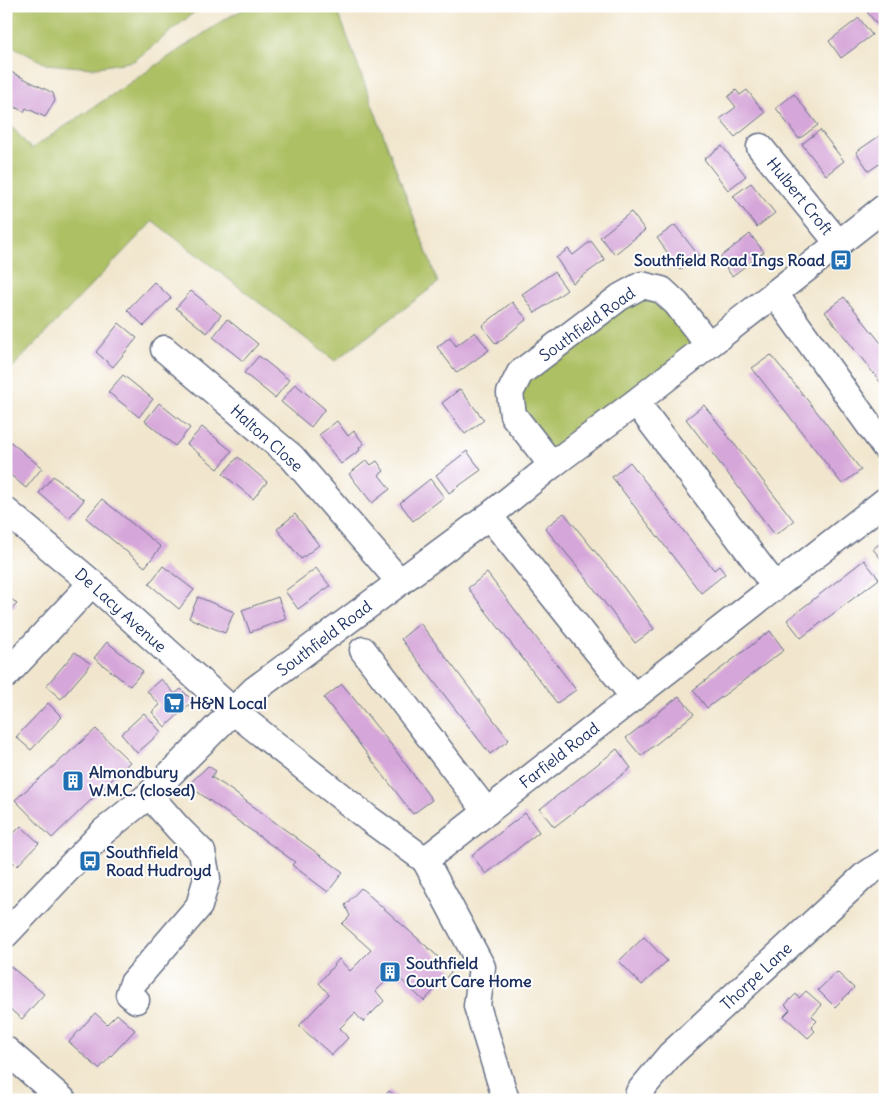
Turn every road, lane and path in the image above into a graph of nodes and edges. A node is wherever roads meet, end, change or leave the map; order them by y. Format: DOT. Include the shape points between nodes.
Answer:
graph roads {
  1 [pos="760,147"];
  2 [pos="885,207"];
  3 [pos="838,244"];
  4 [pos="774,294"];
  5 [pos="708,344"];
  6 [pos="164,349"];
  7 [pos="636,402"];
  8 [pos="885,447"];
  9 [pos="552,465"];
  10 [pos="885,501"];
  11 [pos="6,511"];
  12 [pos="489,516"];
  13 [pos="92,582"];
  14 [pos="400,582"];
  15 [pos="775,586"];
  16 [pos="363,650"];
  17 [pos="6,675"];
  18 [pos="633,696"];
  19 [pos="233,711"];
  20 [pos="149,795"];
  21 [pos="486,812"];
  22 [pos="425,860"];
  23 [pos="885,862"];
  24 [pos="6,934"];
  25 [pos="136,1000"];
  26 [pos="6,1050"];
  27 [pos="63,1100"];
  28 [pos="506,1100"];
  29 [pos="637,1100"];
  1 -- 3 [label="street, Hulbert Croft"];
  2 -- 3 [label="street, Southfield Road"];
  3 -- 4 [label="street, Southfield Road"];
  4 -- 5 [label="street, Southfield Road"];
  4 -- 8 [label="street"];
  5 -- 7 [label="street, Southfield Road"];
  5 -- 9 [label="street, Southfield Road" via="662,290 642,285 620,297 520,373 510,393 514,416"];
  6 -- 14 [label="street, Halton Close" via="292,457"];
  7 -- 9 [label="street, Southfield Road"];
  7 -- 15 [label="street"];
  9 -- 12 [label="street, Southfield Road"];
  10 -- 15 [label="street, Farfield Road"];
  11 -- 13 [label="street, De Lacy Avenue"];
  12 -- 14 [label="street, Southfield Road"];
  12 -- 18 [label="street"];
  13 -- 17 [label="street"];
  13 -- 19 [label="street, De Lacy Avenue"];
  14 -- 19 [label="street, Southfield Road" via="254,690"];
  15 -- 18 [label="street, Farfield Road"];
  16 -- 21 [label="street"];
  18 -- 21 [label="street, Farfield Road"];
  19 -- 20 [label="street, Southfield Road"];
  19 -- 22 [label="street"];
  20 -- 24 [label="street, Southfield Road" via="104,831"];
  20 -- 25 [label="street" via="202,852 207,878 199,906 133,983 129,994"];
  21 -- 22 [label="street, Farfield Road"];
  22 -- 28 [label="street" via="482,967 477,1006"];
  23 -- 29 [label="street, Thorpe Lane" via="864,876 670,1056 639,1092"];
  26 -- 27 [label="street"];
}
